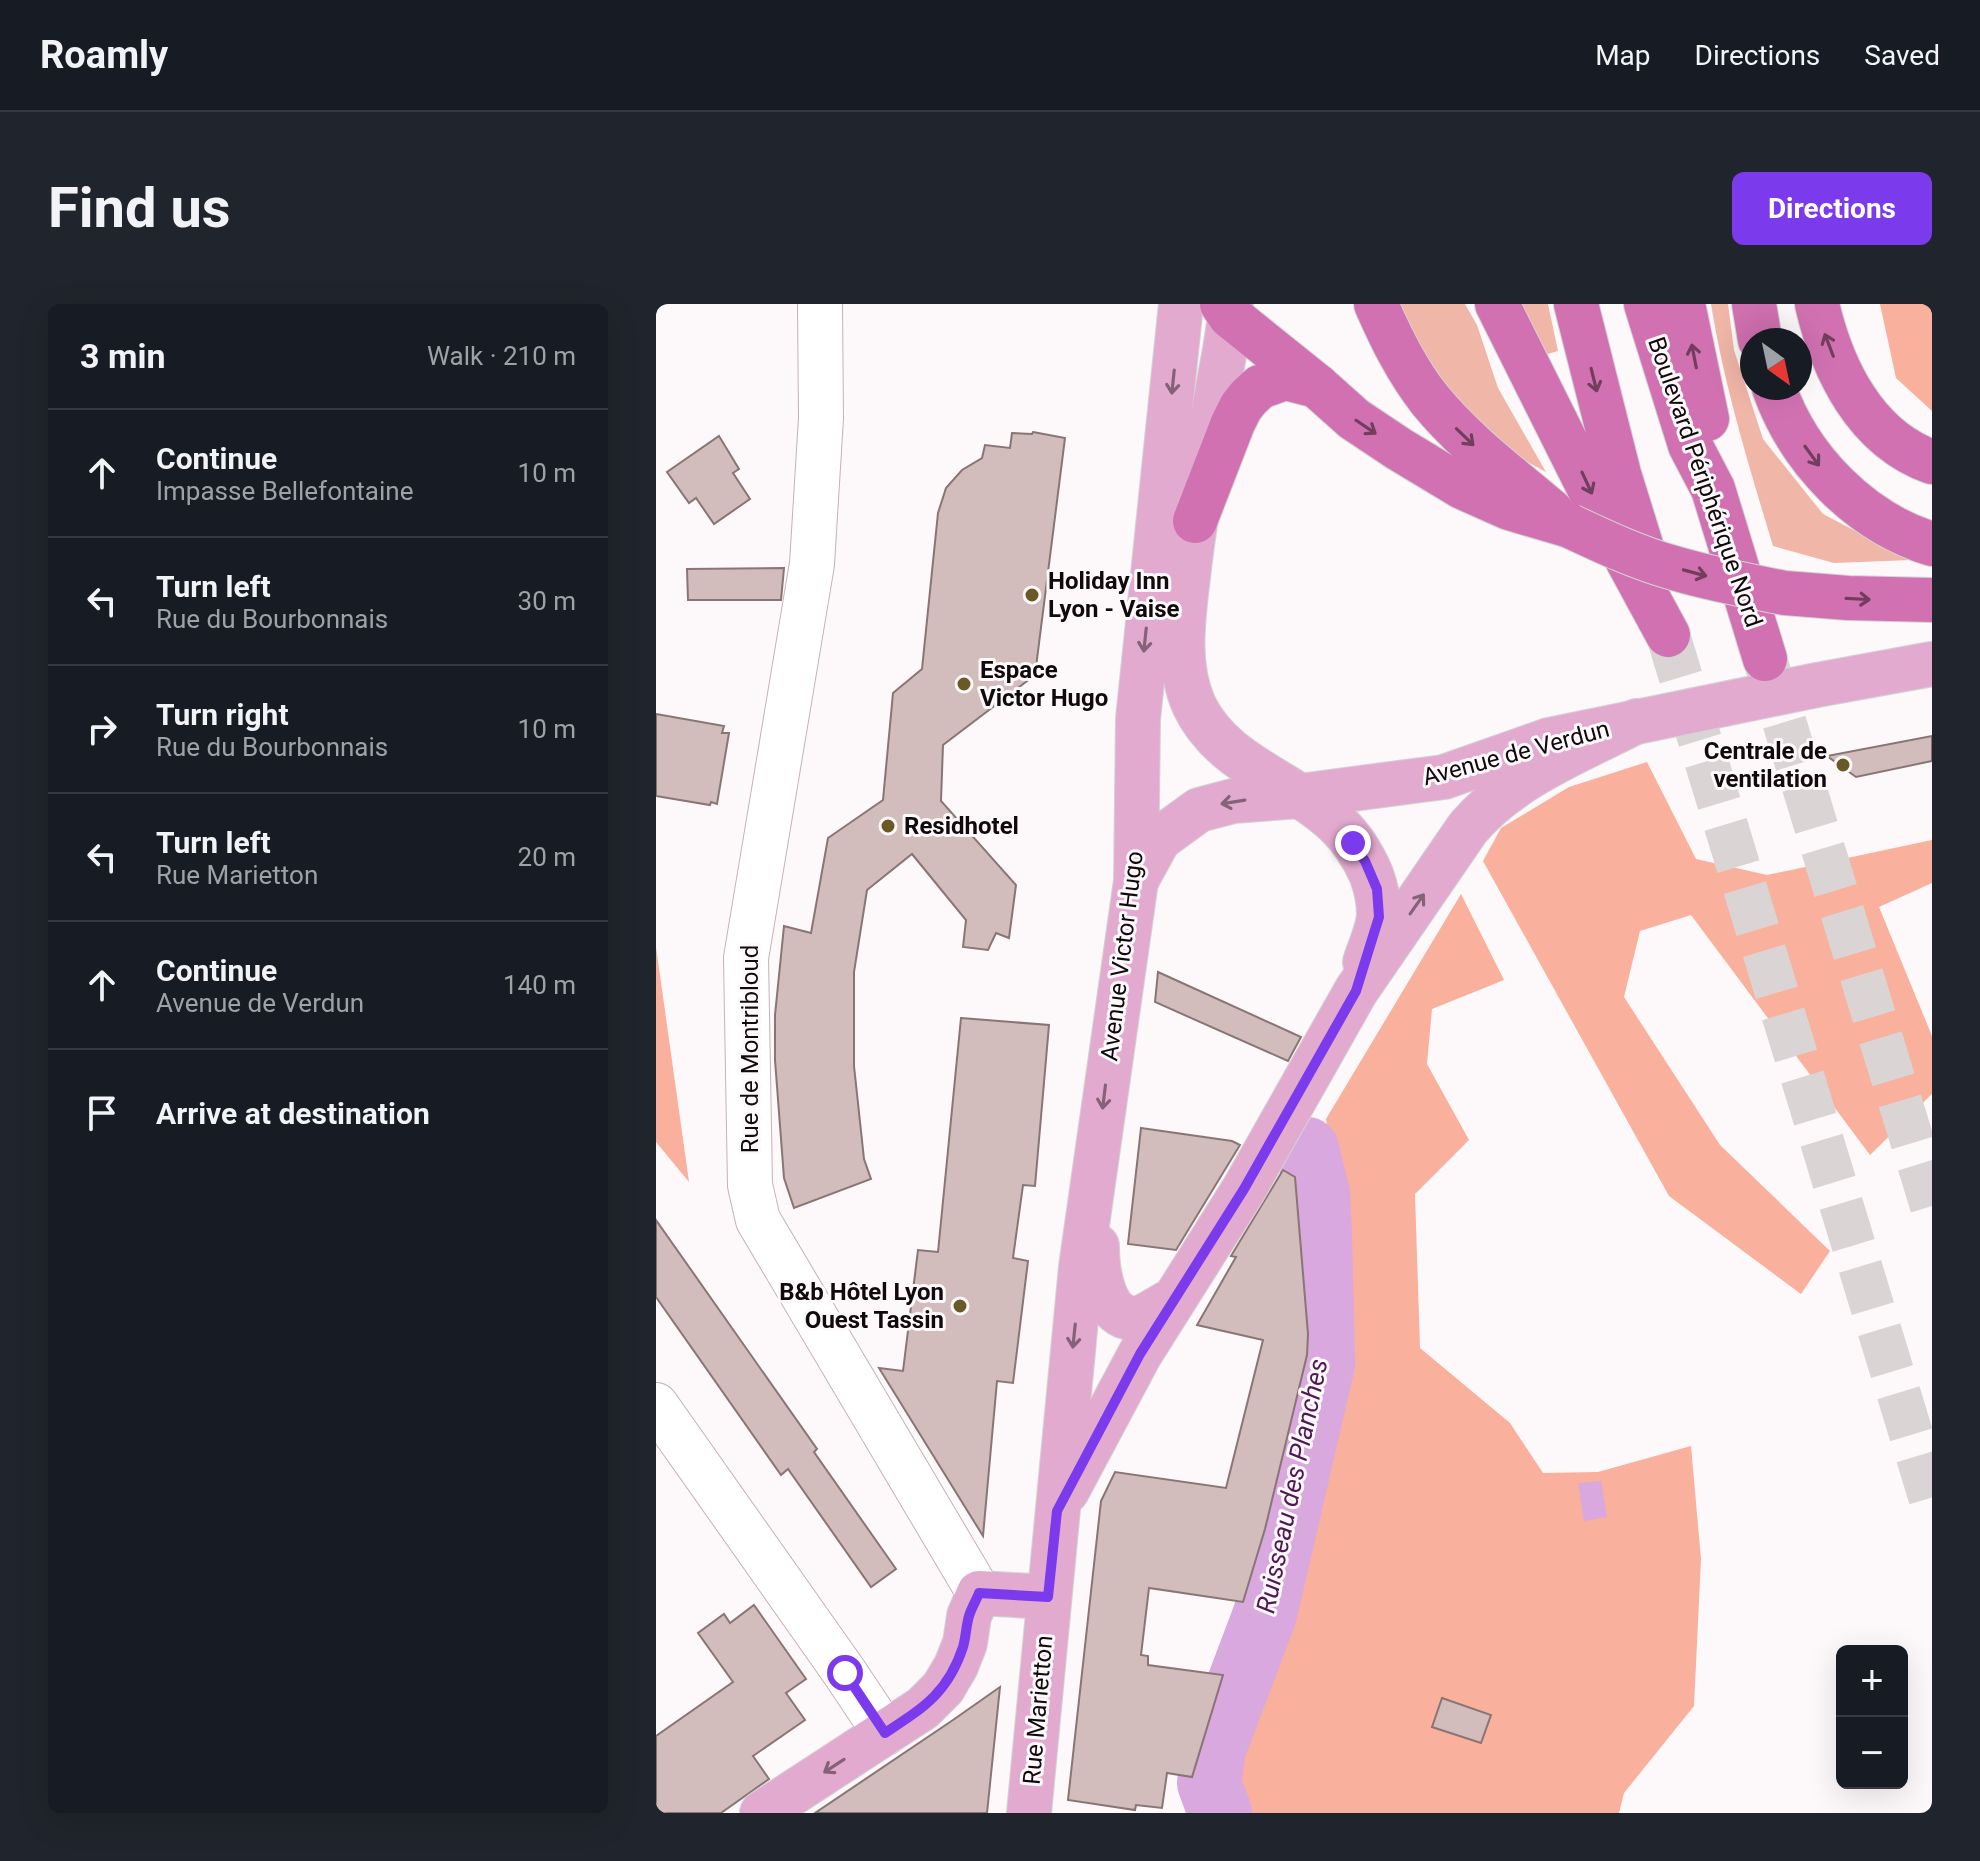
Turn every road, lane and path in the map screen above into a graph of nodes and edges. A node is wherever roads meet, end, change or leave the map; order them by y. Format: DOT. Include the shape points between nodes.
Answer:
graph roads {
  1 [pos="820,304"];
  2 [pos="1181,304"];
  3 [pos="1376,304"];
  4 [pos="1487,304"];
  5 [pos="1576,304"];
  6 [pos="1646,304"];
  7 [pos="1683,304"];
  8 [pos="1754,304"];
  9 [pos="1817,304"];
  10 [pos="1228,308"];
  11 [pos="1505,322"];
  12 [pos="1758,328"];
  13 [pos="1317,386"];
  14 [pos="1780,400"];
  15 [pos="1932,462"];
  16 [pos="1713,489"];
  17 [pos="1195,521"];
  18 [pos="1570,526"];
  19 [pos="1932,544"];
  20 [pos="1932,600"];
  21 [pos="1765,659"];
  22 [pos="1932,664"];
  23 [pos="1637,721"];
  24 [pos="1300,796"];
  25 [pos="1136,881"];
  26 [pos="1356,991"];
  27 [pos="1098,1148"];
  28 [pos="1173,1300"];
  29 [pos="661,1422"];
  30 [pos="1057,1511"];
  31 [pos="979,1593"];
  32 [pos="1048,1597"];
  33 [pos="885,1733"];
  34 [pos="762,1813"];
  35 [pos="1029,1813"];
  1 -- 31 [label="street, Rue de Montribloud" via="821,418 812,564 746,958 750,1185 758,1220"];
  2 -- 25 [label="main road, Avenue Victor Hugo, one-way" via="1138,719"];
  3 -- 18 [label="highway, one-way" via="1408,369 1447,420"];
  4 -- 11 [label="highway"];
  5 -- 11 [label="highway" via="1619,474 1668,635"];
  6 -- 16 [label="highway, Boulevard Périphérique Nord" via="1690,445"];
  16 -- 7 [label="highway, one-way" via="1711,439"];
  8 -- 12 [label="highway"];
  15 -- 9 [label="highway, one-way" via="1900,445 1866,416 1832,355"];
  10 -- 13 [label="highway"];
  10 -- 17 [label="main road"];
  13 -- 17 [label="highway" via="1285,378 1249,397 1233,423"];
  13 -- 18 [label="highway, one-way" via="1354,419 1462,487"];
  14 -- 19 [label="highway, one-way" via="1810,456 1830,479 1889,526"];
  16 -- 21 [label="highway, Boulevard Périphérique Nord"];
  17 -- 24 [label="main road, Avenue de Verdun" via="1183,617 1183,661 1195,707 1212,733 1246,763"];
  18 -- 20 [label="highway, one-way, bridge" via="1624,551 1720,580 1785,593"];
  22 -- 23 [label="main road, Avenue de Verdun"];
  23 -- 24 [label="main road, Avenue de Verdun" via="1549,740 1444,777"];
  26 -- 23 [label="main road, Avenue de Verdun, one-way" via="1484,810 1541,771"];
  24 -- 25 [label="main road, Avenue de Verdun, one-way" via="1233,801 1199,810 1159,839"];
  24 -- 26 [label="main road, Avenue de Verdun" via="1337,823 1365,861 1377,889 1379,917"];
  25 -- 27 [label="main road, Avenue Victor Hugo, one-way"];
  26 -- 28 [label="main road, Avenue de Verdun" via="1250,1178"];
  27 -- 28 [label="main road" via="1097,1269 1108,1303 1122,1315 1137,1318"];
  27 -- 30 [label="main road, Avenue Victor Hugo, one-way"];
  28 -- 30 [label="main road, Avenue de Verdun"];
  29 -- 33 [label="street"];
  30 -- 32 [label="main road, Rue Marietton"];
  31 -- 32 [label="main road"];
  31 -- 33 [label="main road" via="965,1643 943,1688"];
  32 -- 35 [label="main road, Rue Marietton"];
  33 -- 34 [label="main road, one-way"];
}
